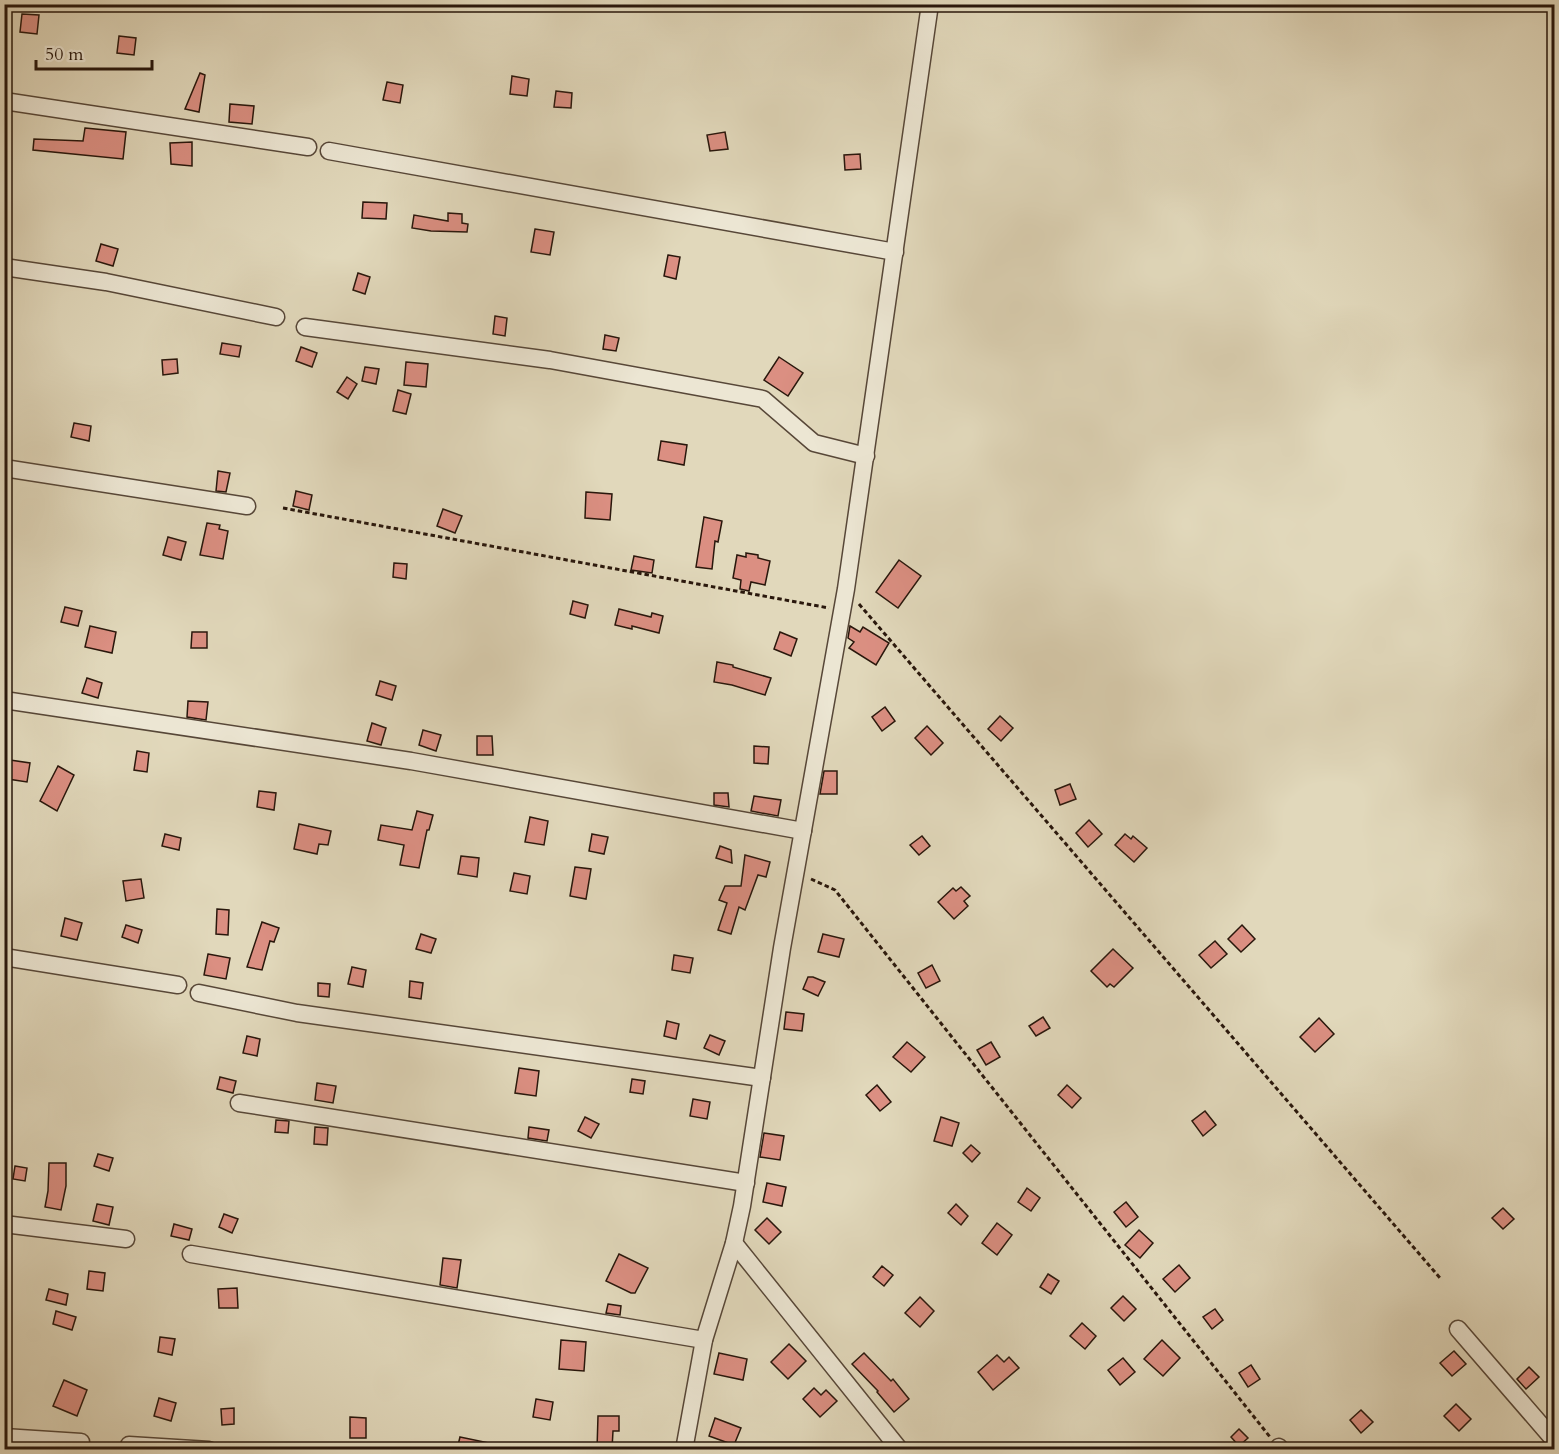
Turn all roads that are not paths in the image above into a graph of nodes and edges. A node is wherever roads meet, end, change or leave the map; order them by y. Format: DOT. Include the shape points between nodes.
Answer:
graph roads {
  1 [pos="930,4"];
  2 [pos="4,102"];
  3 [pos="308,147"];
  4 [pos="329,151"];
  5 [pos="895,252"];
  6 [pos="4,267"];
  7 [pos="276,317"];
  8 [pos="305,327"];
  9 [pos="866,456"];
  10 [pos="4,468"];
  11 [pos="247,506"];
  12 [pos="4,700"];
  13 [pos="803,831"];
  14 [pos="4,957"];
  15 [pos="178,985"];
  16 [pos="199,993"];
  17 [pos="762,1078"];
  18 [pos="239,1103"];
  19 [pos="746,1183"];
  20 [pos="4,1224"];
  21 [pos="126,1239"];
  22 [pos="734,1243"];
  23 [pos="191,1254"];
  24 [pos="1458,1329"];
  25 [pos="704,1340"];
  26 [pos="4,1437"];
  27 [pos="1554,1440"];
  28 [pos="81,1442"];
  29 [pos="129,1445"];
  30 [pos="209,1449"];
  31 [pos="684,1449"];
  32 [pos="900,1449"];
  1 -- 5 [label="street"];
  2 -- 3 [label="street"];
  4 -- 5 [label="street"];
  5 -- 9 [label="street"];
  6 -- 7 [label="street" via="106,282"];
  8 -- 9 [label="street" via="550,360 763,399 814,443"];
  9 -- 13 [label="street"];
  10 -- 11 [label="street"];
  12 -- 13 [label="street" via="411,761"];
  13 -- 17 [label="street"];
  14 -- 15 [label="street"];
  16 -- 17 [label="street" via="297,1013"];
  17 -- 19 [label="street"];
  18 -- 19 [label="street"];
  19 -- 22 [label="street"];
  20 -- 21 [label="street"];
  22 -- 25 [label="street"];
  22 -- 32 [label="street"];
  23 -- 25 [label="street"];
  24 -- 27 [label="street"];
  25 -- 31 [label="street"];
  26 -- 28 [label="street"];
  29 -- 30 [label="street"];
}
